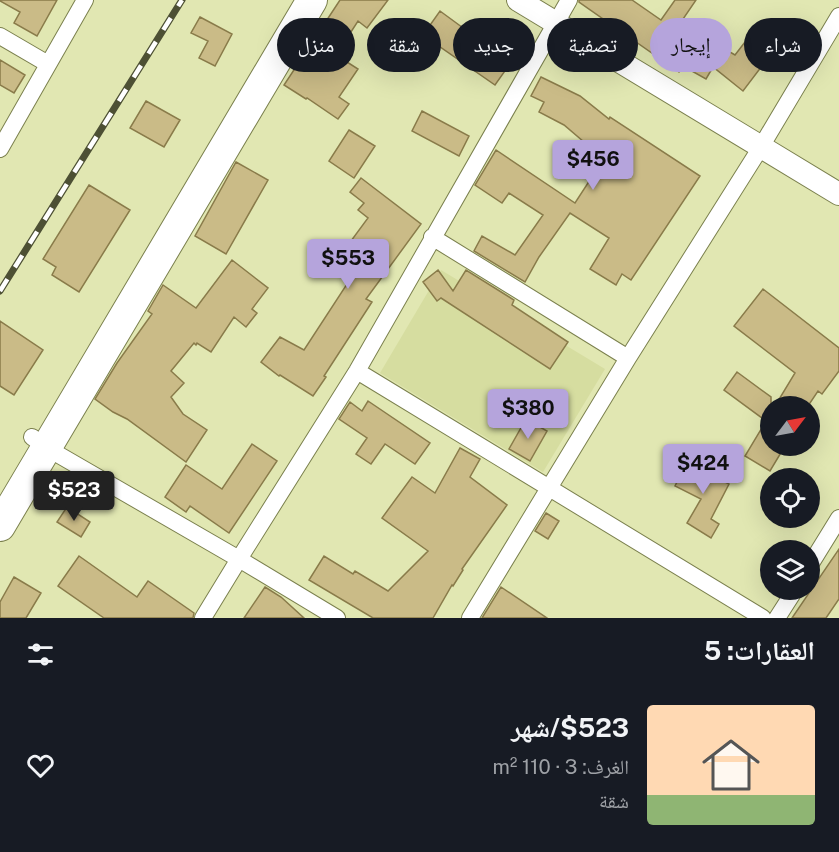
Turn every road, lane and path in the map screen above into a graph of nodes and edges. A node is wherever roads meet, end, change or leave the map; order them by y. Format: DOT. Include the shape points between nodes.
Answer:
graph roads {
  1 [pos="84,0"];
  2 [pos="298,0"];
  3 [pos="312,0"];
  4 [pos="518,0"];
  5 [pos="569,0"];
  6 [pos="839,16"];
  7 [pos="548,18"];
  8 [pos="559,18"];
  9 [pos="0,36"];
  10 [pos="547,39"];
  11 [pos="48,64"];
  12 [pos="637,72"];
  13 [pos="761,147"];
  14 [pos="0,149"];
  15 [pos="839,194"];
  16 [pos="432,237"];
  17 [pos="628,358"];
  18 [pos="357,371"];
  19 [pos="39,442"];
  20 [pos="0,488"];
  21 [pos="549,488"];
  22 [pos="839,518"];
  23 [pos="0,526"];
  24 [pos="820,549"];
  25 [pos="239,559"];
  26 [pos="789,600"];
  27 [pos="203,618"];
  28 [pos="337,618"];
  29 [pos="470,618"];
  30 [pos="763,618"];
  31 [pos="777,618"];
  1 -- 11 [label="street"];
  2 -- 19 [label="highway"];
  3 -- 19 [label="highway"];
  4 -- 7 [label="main road"];
  5 -- 8 [label="street"];
  6 -- 13 [label="street"];
  9 -- 11 [label="street"];
  10 -- 16 [label="street"];
  11 -- 14 [label="street"];
  12 -- 13 [label="main road"];
  13 -- 15 [label="main road"];
  13 -- 17 [label="street"];
  16 -- 17 [label="street"];
  16 -- 18 [label="street"];
  17 -- 21 [label="street"];
  18 -- 21 [label="street"];
  18 -- 25 [label="street"];
  19 -- 20 [label="highway"];
  19 -- 23 [label="highway"];
  19 -- 25 [label="street"];
  21 -- 29 [label="street"];
  21 -- 30 [label="street"];
  22 -- 24 [label="street"];
  25 -- 27 [label="street"];
  25 -- 28 [label="street"];
  26 -- 31 [label="street"];
}
